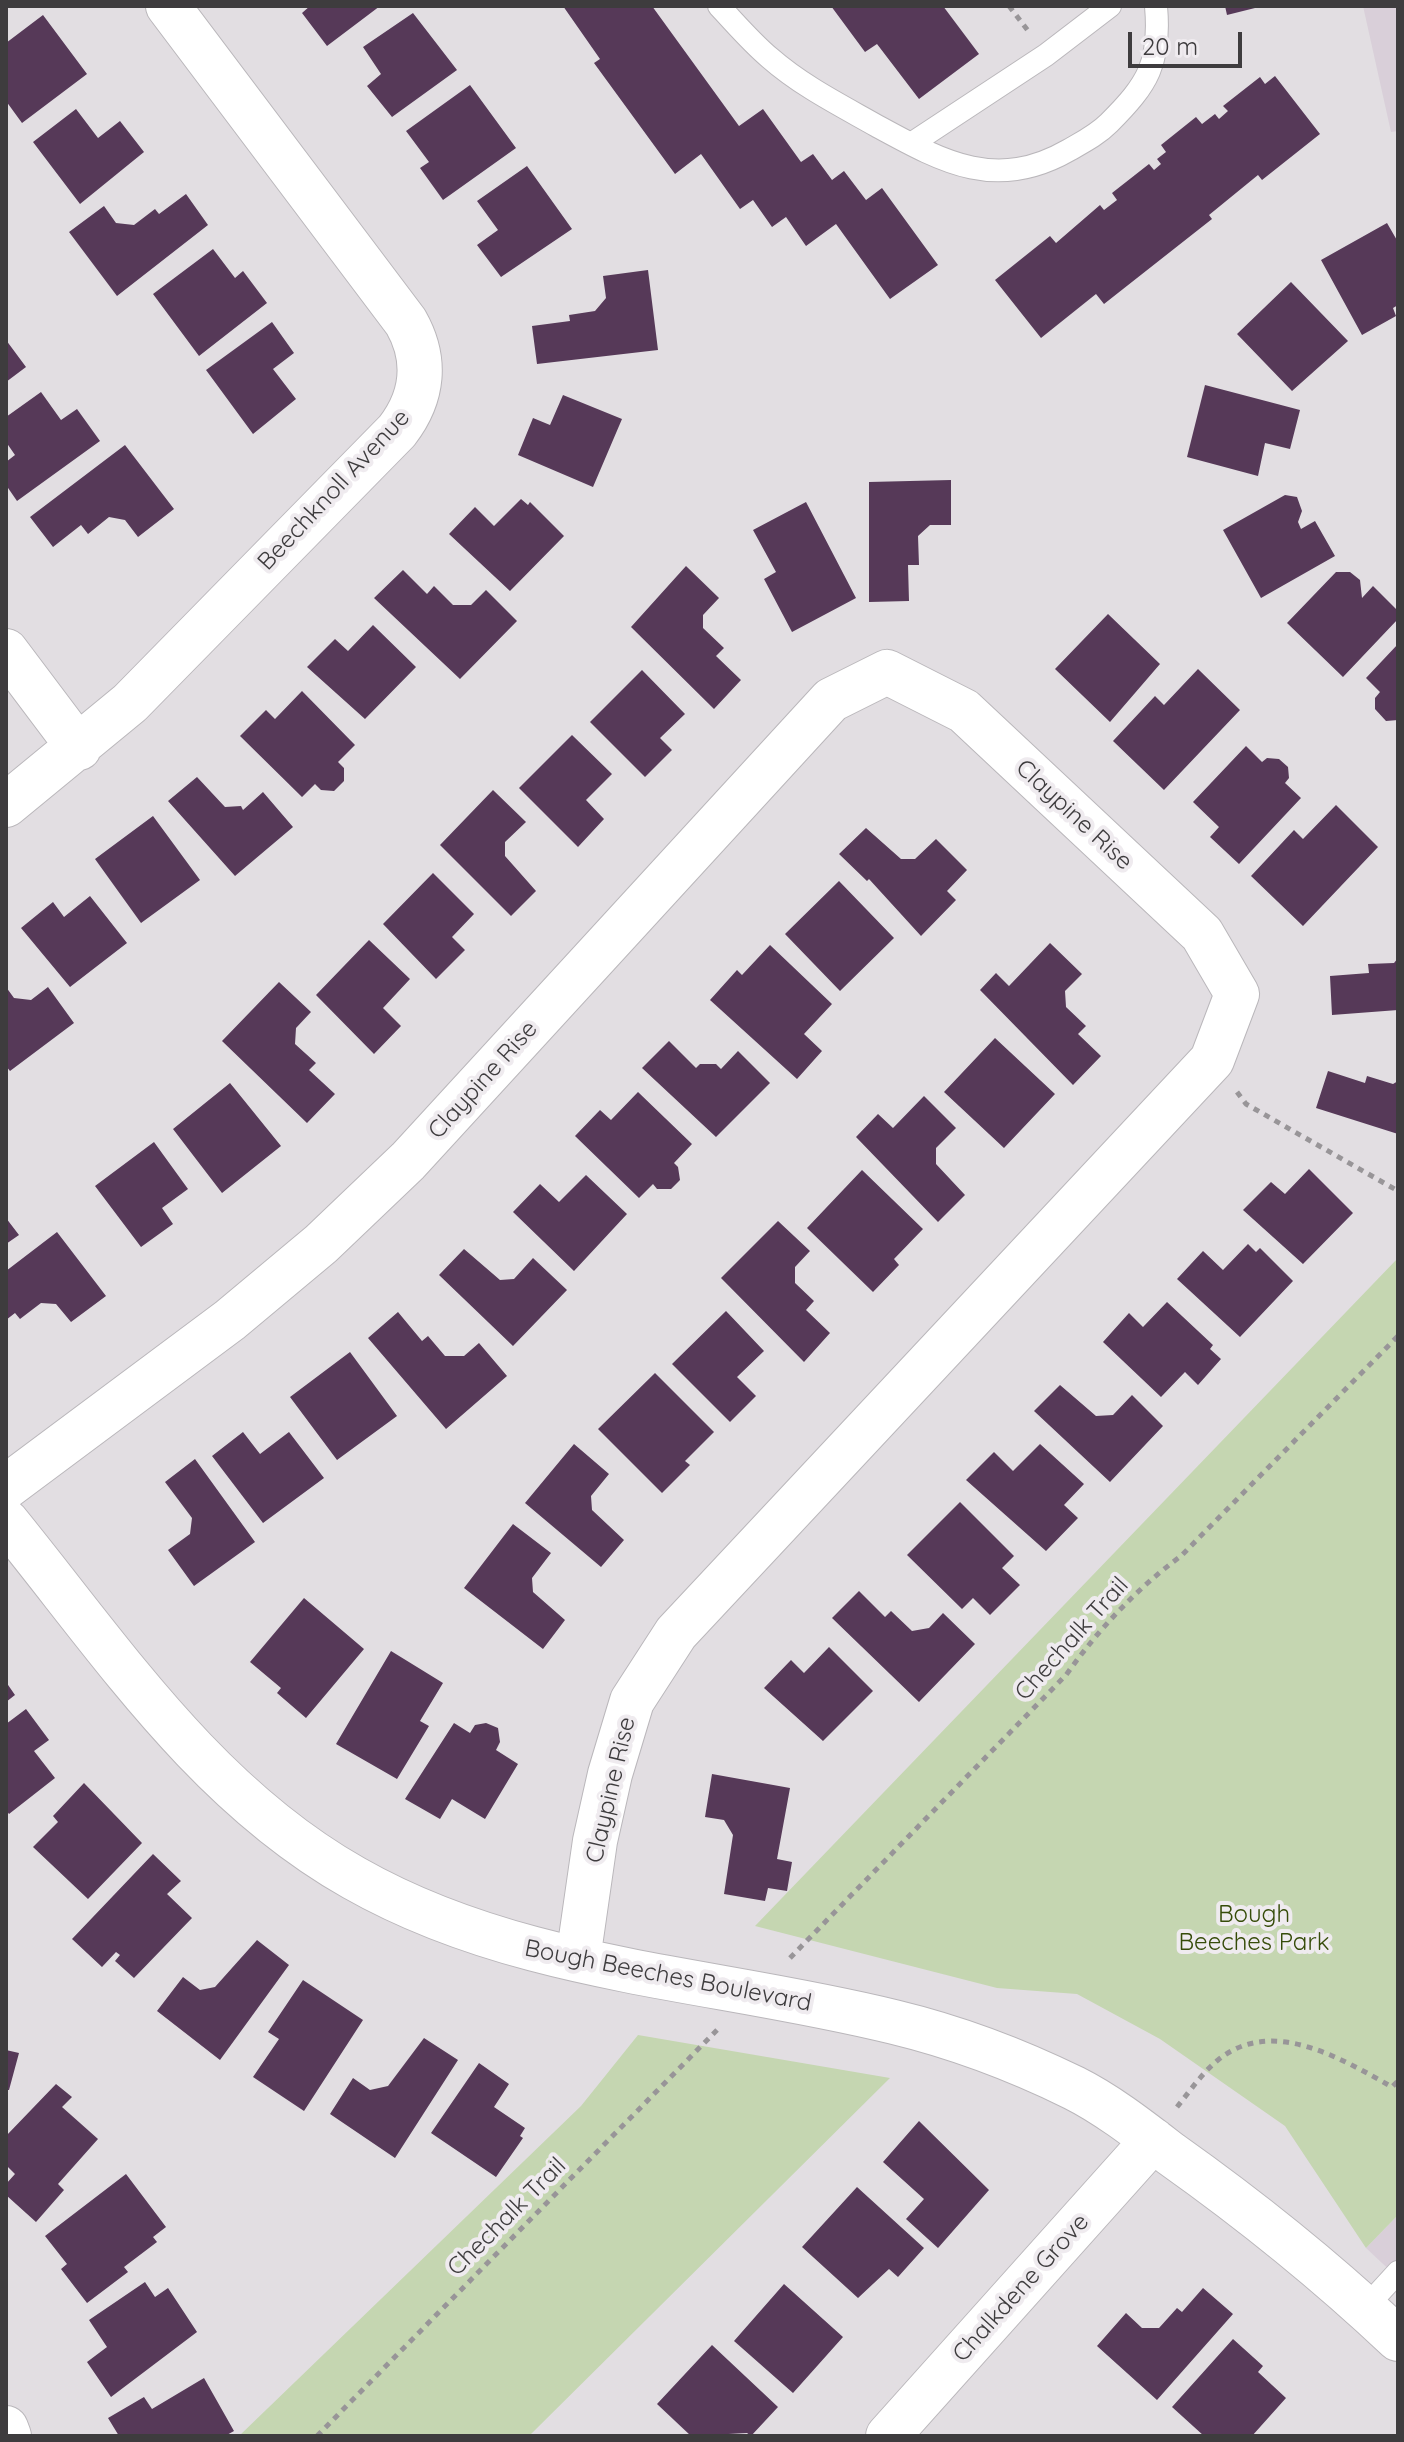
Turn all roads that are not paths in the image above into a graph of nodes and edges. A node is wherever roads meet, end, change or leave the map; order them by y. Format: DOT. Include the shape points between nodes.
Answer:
graph roads {
  1 [pos="168,6"];
  2 [pos="719,6"];
  3 [pos="1110,6"];
  4 [pos="1156,6"];
  5 [pos="911,144"];
  6 [pos="6,651"];
  7 [pos="79,748"];
  8 [pos="6,805"];
  9 [pos="6,1487"];
  10 [pos="6,1521"];
  11 [pos="578,1959"];
  12 [pos="1153,2140"];
  13 [pos="1398,2272"];
  14 [pos="1365,2308"];
  15 [pos="1398,2339"];
  16 [pos="6,2428"];
  17 [pos="9,2436"];
  18 [pos="888,2436"];
  1 -- 7 [label="street, Beechknoll Avenue" via="406,322 418,351 420,383 415,404 397,431 130,703"];
  2 -- 5 [label="lane" via="770,58 808,86"];
  3 -- 5 [label="lane"];
  4 -- 5 [label="lane" via="1157,36 1142,91 1100,132 1049,162 978,170 954,165"];
  6 -- 7 [label="street"];
  7 -- 8 [label="street, Beechknoll Avenue"];
  9 -- 11 [label="street, Claypine Rise" via="230,1320 321,1244 408,1161 831,700 887,672 964,711 1202,934 1237,994 1212,1060 676,1633 632,1701 610,1774"];
  10 -- 11 [label="street, Bough Beeches Boulevard" via="192,1750 282,1831 350,1876 423,1913 499,1941"];
  11 -- 12 [label="street, Bough Beeches Boulevard" via="893,2022 957,2040 1078,2090"];
  12 -- 14 [label="street, Bough Beeches Boulevard"];
  12 -- 18 [label="street, Chalkdene Grove"];
  13 -- 14 [label="lane"];
  14 -- 15 [label="street, Bough Beeches Boulevard"];
  16 -- 17 [label="street"];
}
